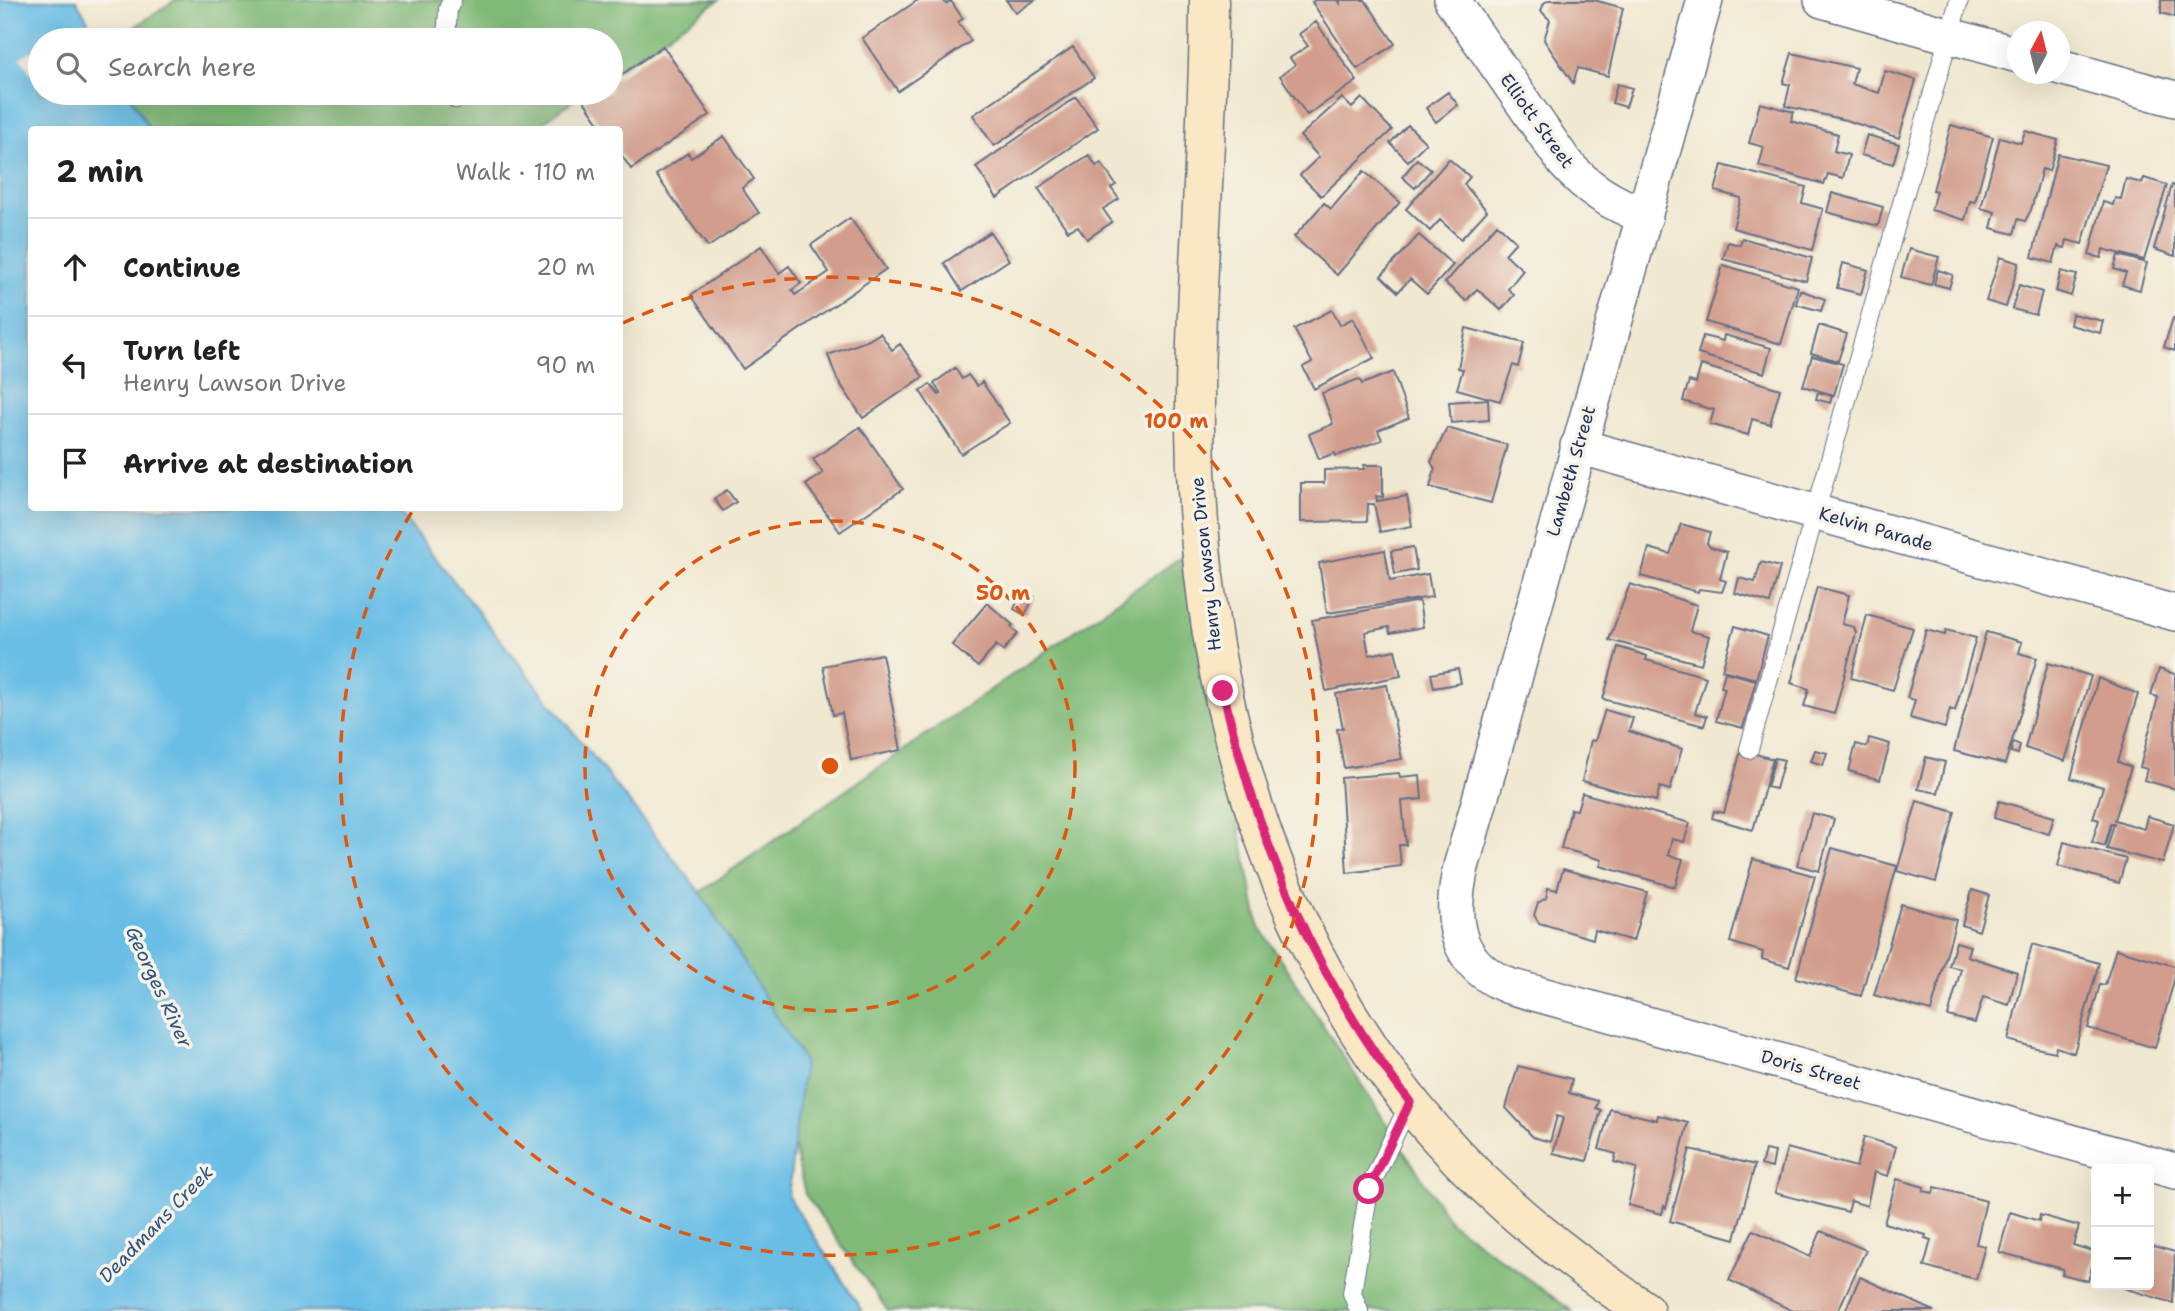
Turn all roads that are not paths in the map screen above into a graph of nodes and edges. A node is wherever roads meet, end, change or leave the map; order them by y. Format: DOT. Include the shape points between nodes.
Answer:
graph roads {
  1 [pos="452,0"];
  2 [pos="1209,0"];
  3 [pos="1452,0"];
  4 [pos="1705,0"];
  5 [pos="1822,0"];
  6 [pos="1959,0"];
  7 [pos="447,28"];
  8 [pos="1949,36"];
  9 [pos="2007,52"];
  10 [pos="2070,69"];
  11 [pos="2175,99"];
  12 [pos="1645,216"];
  13 [pos="1578,446"];
  14 [pos="1815,512"];
  15 [pos="2175,613"];
  16 [pos="1749,749"];
  17 [pos="1462,944"];
  18 [pos="1410,1102"];
  19 [pos="2175,1171"];
  20 [pos="1359,1311"];
  21 [pos="1645,1311"];
  1 -- 7 [label="lane"];
  2 -- 18 [label="main road, Henry Lawson Drive" via="1195,429 1202,561 1213,643 1256,815 1294,912 1334,990"];
  3 -- 12 [label="street, Elliott Street" via="1564,163 1600,196"];
  4 -- 12 [label="street, Lambeth Street"];
  5 -- 8 [label="street"];
  6 -- 8 [label="lane"];
  8 -- 9 [label="street"];
  8 -- 14 [label="lane"];
  10 -- 11 [label="street"];
  12 -- 13 [label="street, Lambeth Street"];
  13 -- 14 [label="street, Kelvin Parade"];
  13 -- 17 [label="street, Lambeth Street" via="1461,867 1454,908"];
  14 -- 15 [label="street, Kelvin Parade"];
  14 -- 16 [label="lane"];
  17 -- 19 [label="street, Doris Street" via="1479,969 1509,986"];
  18 -- 20 [label="lane" via="1369,1189 1352,1293"];
  18 -- 21 [label="main road, Henry Lawson Drive" via="1501,1200"];
}
